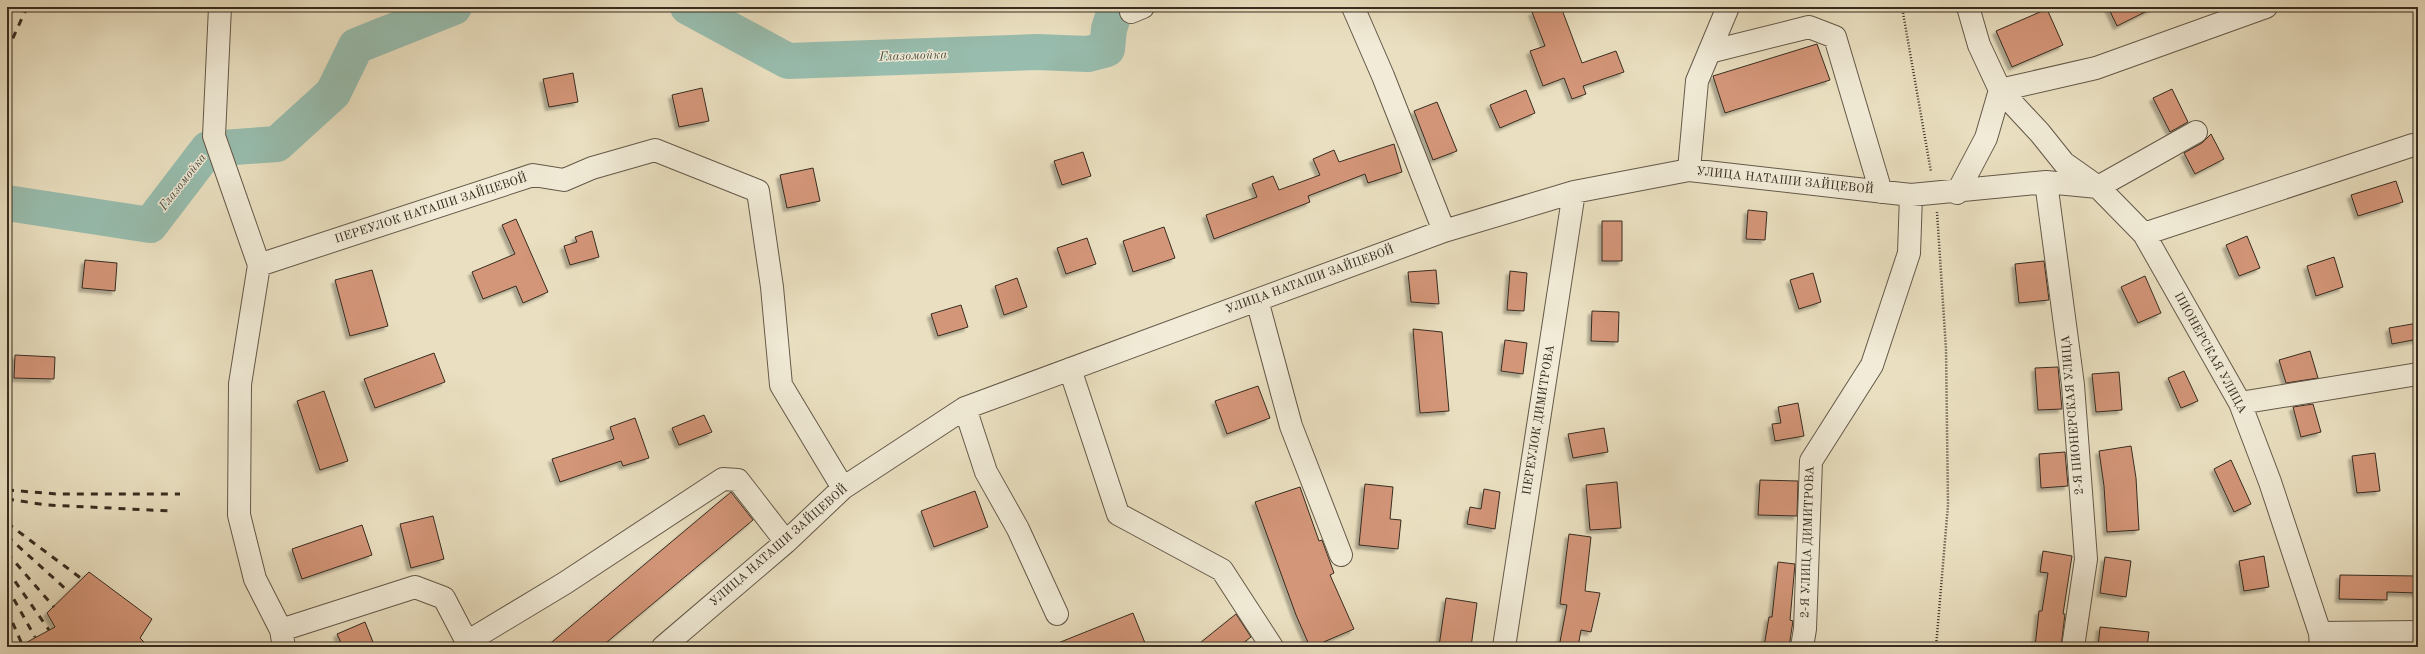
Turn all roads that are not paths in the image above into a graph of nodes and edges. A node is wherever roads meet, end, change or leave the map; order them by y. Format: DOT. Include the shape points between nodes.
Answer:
graph roads {
  1 [pos="220,7"];
  2 [pos="1352,7"];
  3 [pos="1728,7"];
  4 [pos="1968,7"];
  5 [pos="2266,7"];
  6 [pos="1709,52"];
  7 [pos="2000,90"];
  8 [pos="2196,132"];
  9 [pos="2413,145"];
  10 [pos="1689,170"];
  11 [pos="2046,182"];
  12 [pos="2098,187"];
  13 [pos="1574,192"];
  14 [pos="1882,192"];
  15 [pos="1957,193"];
  16 [pos="1911,195"];
  17 [pos="1444,231"];
  18 [pos="2144,234"];
  19 [pos="259,265"];
  20 [pos="1257,300"];
  21 [pos="1070,369"];
  22 [pos="2418,374"];
  23 [pos="2240,403"];
  24 [pos="965,408"];
  25 [pos="843,488"];
  26 [pos="786,542"];
  27 [pos="1341,555"];
  28 [pos="1057,614"];
  29 [pos="2418,632"];
  30 [pos="282,639"];
  31 [pos="2321,640"];
  32 [pos="468,644"];
  33 [pos="663,647"];
  34 [pos="1272,647"];
  35 [pos="1504,647"];
  36 [pos="1802,647"];
  37 [pos="2073,647"];
  1 -- 19 [label="street" via="214,136"];
  2 -- 17 [label="street" via="1383,76"];
  3 -- 6 [label="street"];
  4 -- 7 [label="street, ПИОНЕРСКАЯ УЛИЦА" via="1979,45"];
  5 -- 7 [label="street" via="2096,68"];
  6 -- 10 [label="street" via="1697,81"];
  6 -- 14 [label="street" via="1810,27 1835,37"];
  7 -- 12 [label="street, ПИОНЕРСКАЯ УЛИЦА" via="2064,163"];
  7 -- 15 [label="street" via="1986,138"];
  8 -- 12 [label="street"];
  9 -- 18 [label="street"];
  10 -- 13 [label="street, УЛИЦА НАТАШИ ЗАЙЦЕВОЙ"];
  10 -- 14 [label="street, УЛИЦА НАТАШИ ЗАЙЦЕВОЙ"];
  11 -- 12 [label="street"];
  11 -- 15 [label="street, УЛИЦА НАТАШИ ЗАЙЦЕВОЙ"];
  11 -- 37 [label="street, 2-Я ПИОНЕРСКАЯ УЛИЦА" via="2073,386 2086,559"];
  12 -- 18 [label="street, ПИОНЕРСКАЯ УЛИЦА"];
  13 -- 17 [label="street, УЛИЦА НАТАШИ ЗАЙЦЕВОЙ"];
  13 -- 35 [label="street, ПЕРЕУЛОК ДИМИТРОВА"];
  14 -- 16 [label="street, УЛИЦА НАТАШИ ЗАЙЦЕВОЙ"];
  15 -- 16 [label="street, УЛИЦА НАТАШИ ЗАЙЦЕВОЙ"];
  16 -- 36 [label="street, 2-Я УЛИЦА ДИМИТРОВА" via="1909,253 1872,365 1811,461 1805,628"];
  17 -- 20 [label="street, УЛИЦА НАТАШИ ЗАЙЦЕВОЙ"];
  18 -- 23 [label="street, ПИОНЕРСКАЯ УЛИЦА"];
  19 -- 25 [label="street, ПЕРЕУЛОК НАТАШИ ЗАЙЦЕВОЙ" via="533,175 564,180 592,168 656,150 758,191 772,287 781,384"];
  19 -- 30 [label="street" via="240,384 240,515 255,578"];
  20 -- 21 [label="street, УЛИЦА НАТАШИ ЗАЙЦЕВОЙ"];
  20 -- 27 [label="street" via="1291,426"];
  21 -- 24 [label="street, УЛИЦА НАТАШИ ЗАЙЦЕВОЙ"];
  21 -- 34 [label="street" via="1118,514 1222,570"];
  22 -- 23 [label="street" via="2366,380"];
  23 -- 31 [label="street, ПИОНЕРСКАЯ УЛИЦА" via="2270,482"];
  24 -- 25 [label="street, УЛИЦА НАТАШИ ЗАЙЦЕВОЙ"];
  24 -- 28 [label="street" via="986,472 1018,529"];
  25 -- 26 [label="street, УЛИЦА НАТАШИ ЗАЙЦЕВОЙ"];
  26 -- 32 [label="street" via="738,480 724,479"];
  26 -- 33 [label="street, УЛИЦА НАТАШИ ЗАЙЦЕВОЙ"];
  29 -- 31 [label="street, ПИОНЕРСКАЯ УЛИЦА"];
  30 -- 32 [label="street" via="415,587 444,598"];
}
